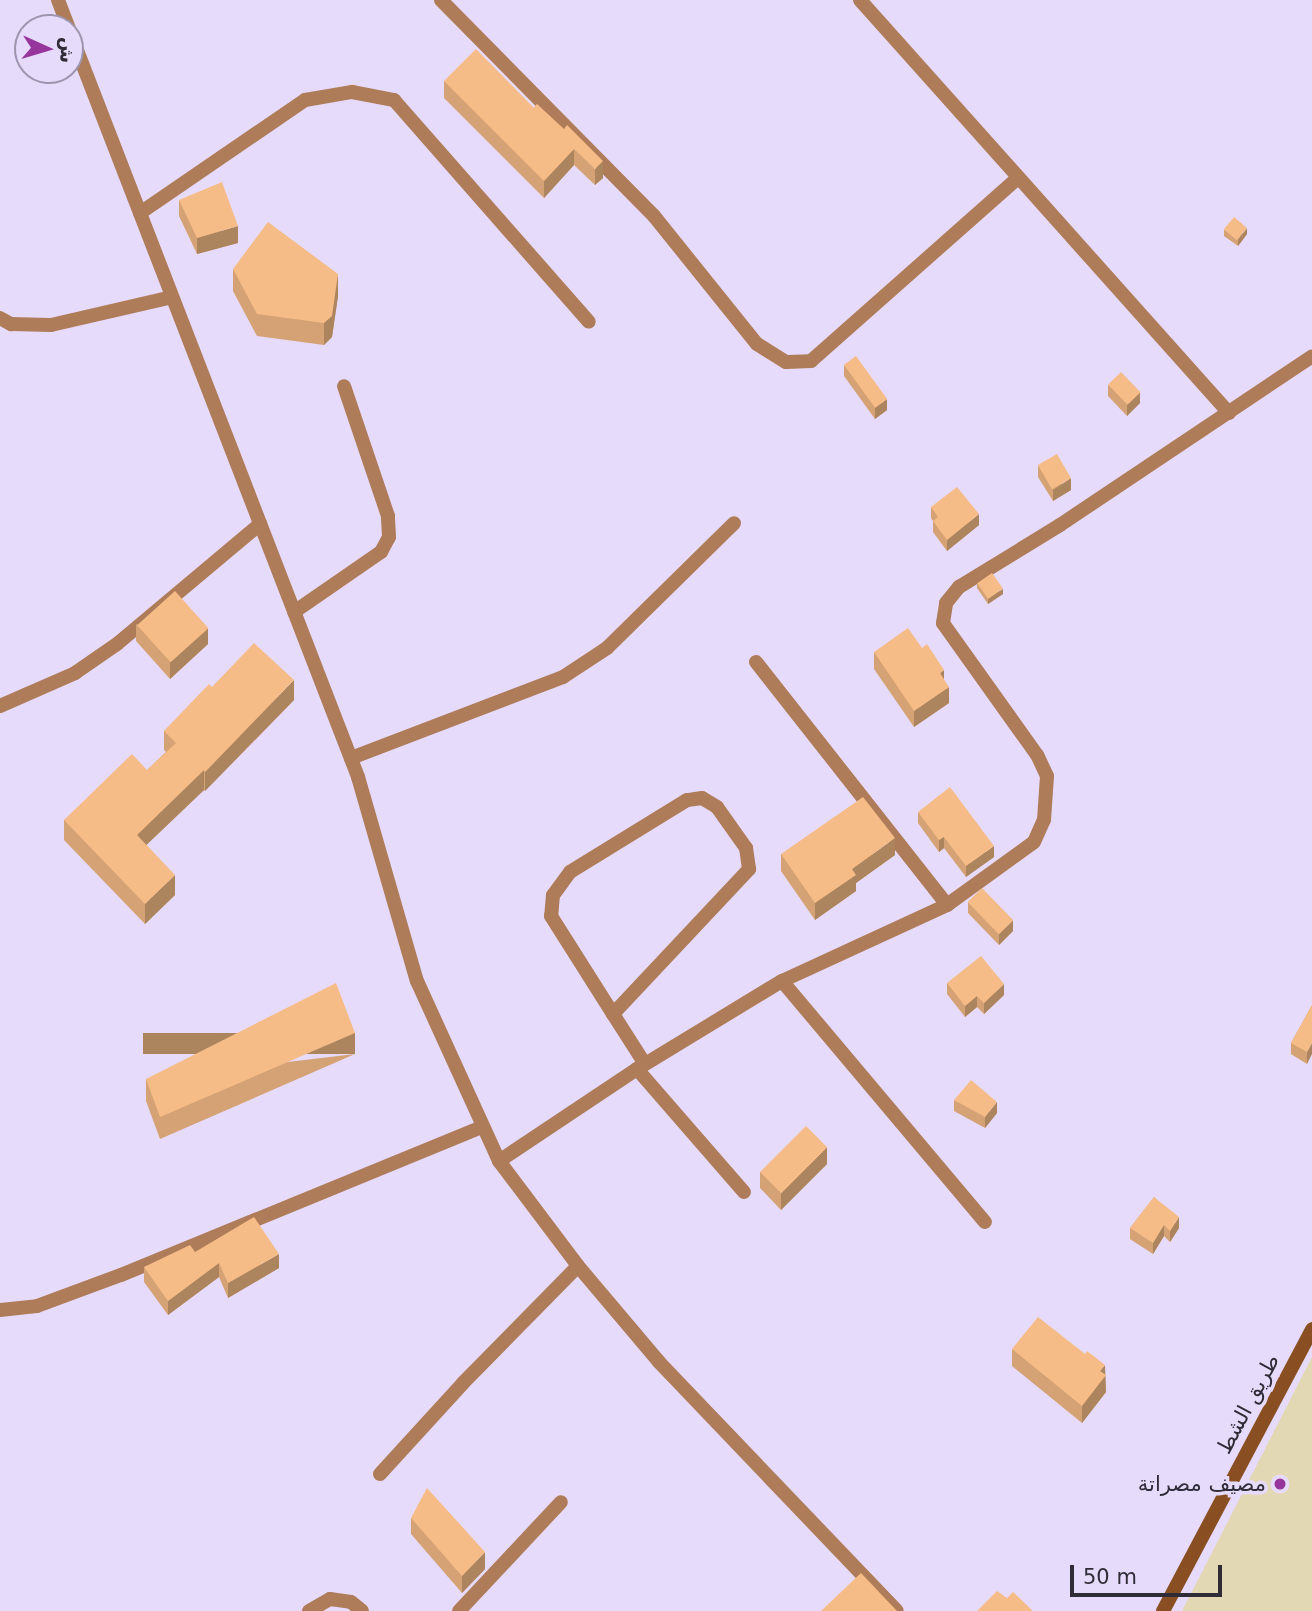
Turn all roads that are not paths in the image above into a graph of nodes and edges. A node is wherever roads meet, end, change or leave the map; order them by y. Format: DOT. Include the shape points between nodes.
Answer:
graph roads {
  1 [pos="442,0"];
  2 [pos="860,0"];
  3 [pos="84,69"];
  4 [pos="1018,178"];
  5 [pos="140,213"];
  6 [pos="172,297"];
  7 [pos="0,318"];
  8 [pos="589,322"];
  9 [pos="1312,356"];
  10 [pos="344,386"];
  11 [pos="1228,413"];
  12 [pos="734,523"];
  13 [pos="260,524"];
  14 [pos="294,612"];
  15 [pos="756,662"];
  16 [pos="0,706"];
  17 [pos="351,758"];
  18 [pos="947,905"];
  19 [pos="782,981"];
  20 [pos="613,1014"];
  21 [pos="641,1066"];
  22 [pos="481,1127"];
  23 [pos="499,1161"];
  24 [pos="744,1192"];
  25 [pos="985,1222"];
  26 [pos="579,1266"];
  27 [pos="0,1310"];
  28 [pos="1312,1329"];
  29 [pos="380,1474"];
  30 [pos="561,1502"];
  31 [pos="309,1611"];
  32 [pos="362,1611"];
  33 [pos="459,1611"];
  34 [pos="897,1611"];
  35 [pos="1163,1611"];
  1 -- 4 [label="street" via="654,216 757,344 786,362 811,361"];
  2 -- 4 [label="street"];
  3 -- 5 [label="street"];
  4 -- 11 [label="street"];
  5 -- 6 [label="street"];
  5 -- 8 [label="street" via="305,100 352,92 394,100"];
  6 -- 7 [label="street" via="51,325 11,324"];
  6 -- 13 [label="street"];
  9 -- 11 [label="street"];
  10 -- 14 [label="street" via="388,516 389,537 382,552"];
  11 -- 18 [label="street" via="959,587 946,603 943,623 1037,755 1047,776 1044,820 1034,842"];
  12 -- 17 [label="street" via="607,648 563,677"];
  13 -- 14 [label="street"];
  13 -- 16 [label="street" via="117,644 75,673"];
  14 -- 17 [label="street"];
  15 -- 18 [label="street"];
  17 -- 22 [label="street" via="417,981"];
  18 -- 19 [label="street"];
  19 -- 21 [label="street"];
  19 -- 25 [label="street"];
  20 -- 20 [label="street" via="551,916 553,895 570,872 687,800 702,798 717,807 746,848 749,869"];
  20 -- 21 [label="street"];
  21 -- 23 [label="street"];
  21 -- 24 [label="street"];
  22 -- 23 [label="street"];
  22 -- 27 [label="street" via="121,1275 37,1306"];
  23 -- 26 [label="street"];
  26 -- 29 [label="street"];
  26 -- 34 [label="street" via="659,1362"];
  28 -- 35 [label="main road, طريق الشط"];
  30 -- 33 [label="street"];
  31 -- 32 [label="street" via="330,1600 351,1602"];
}
